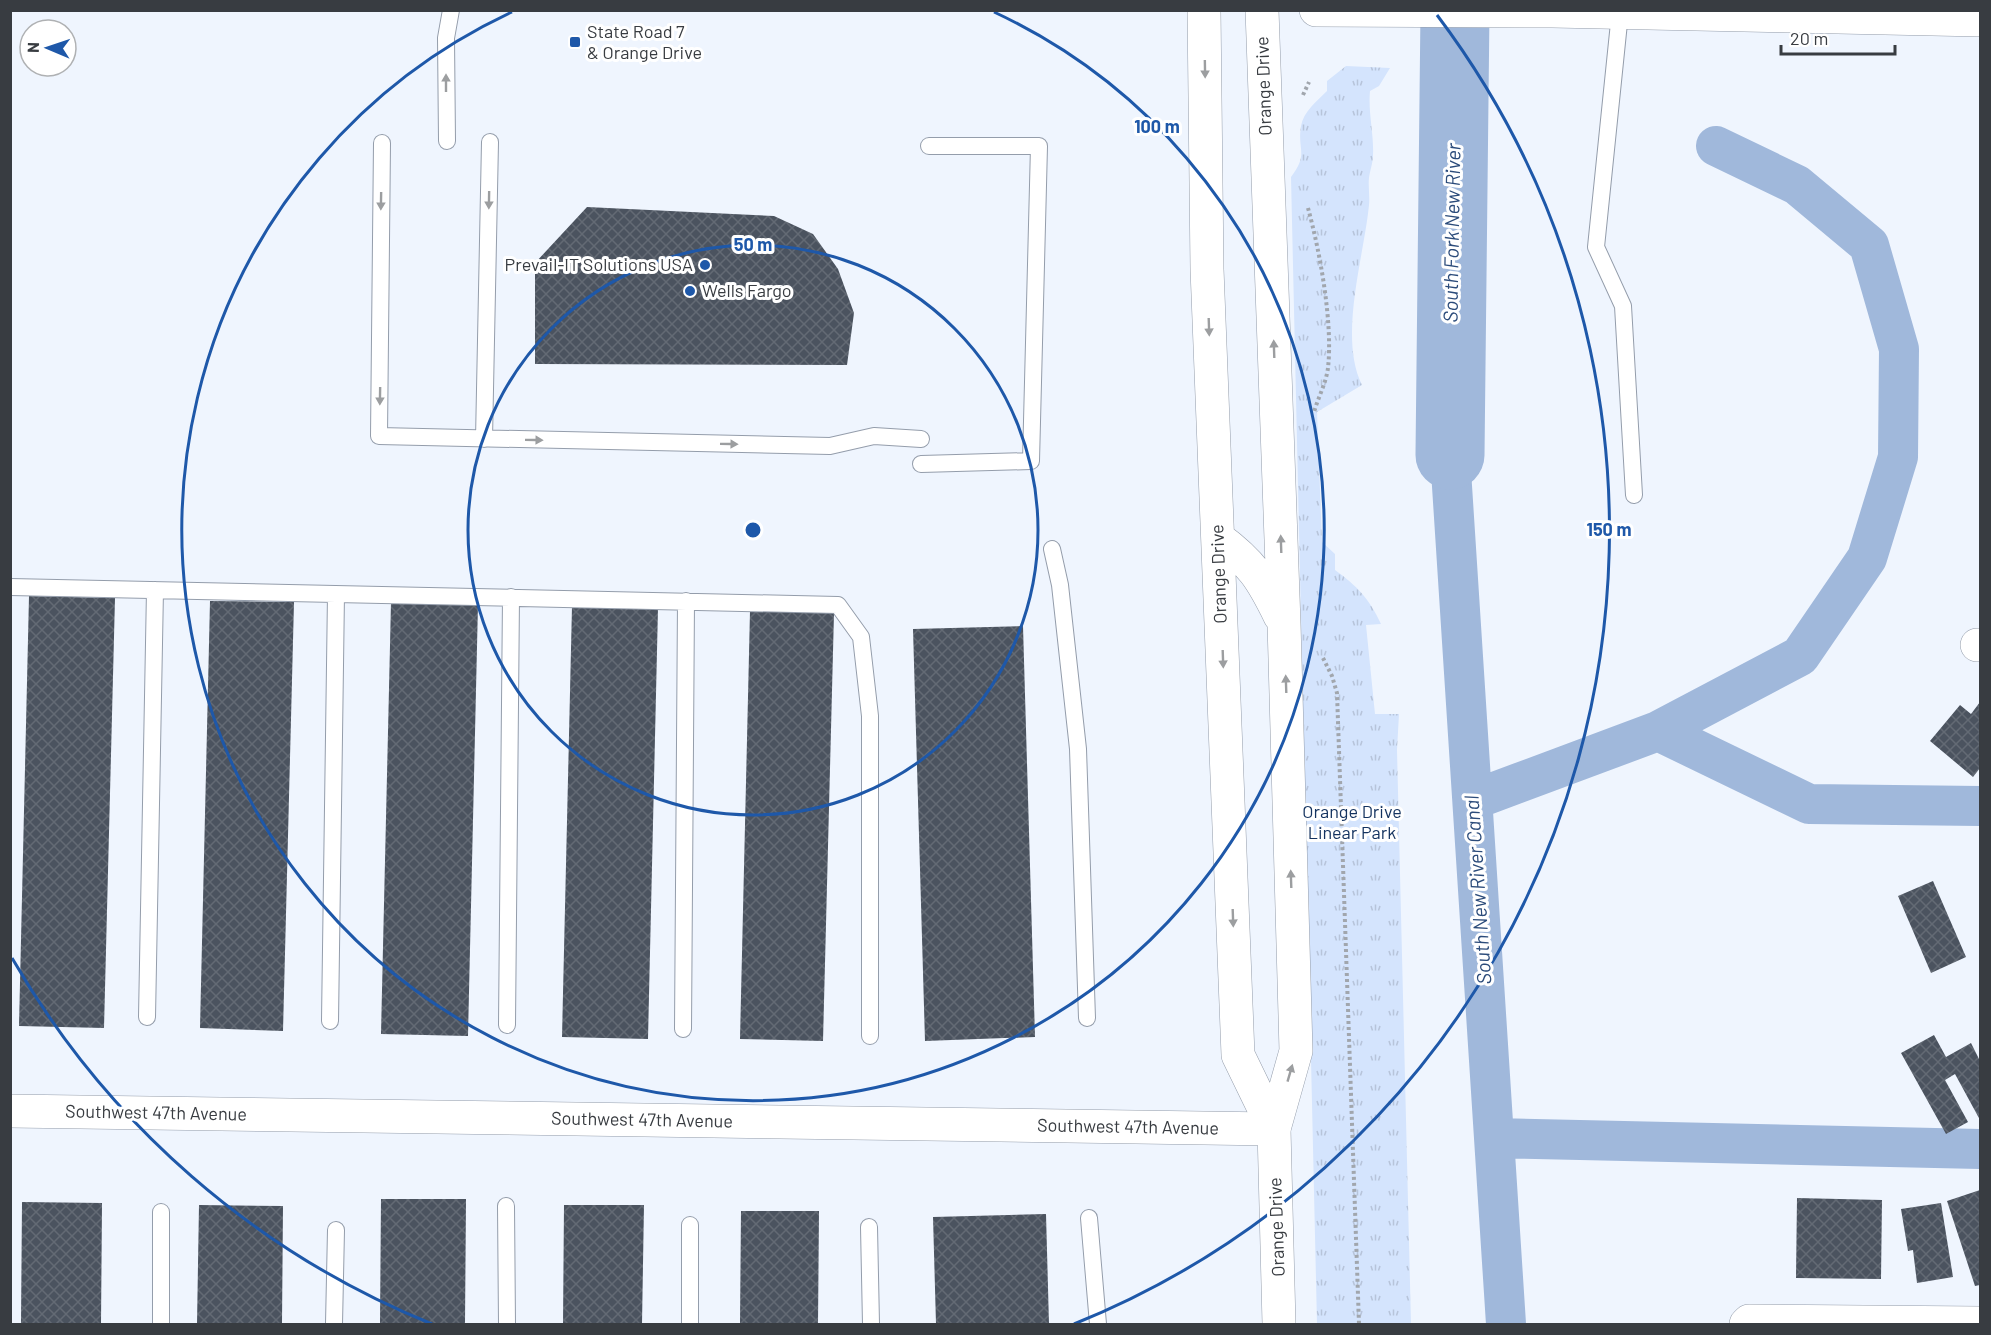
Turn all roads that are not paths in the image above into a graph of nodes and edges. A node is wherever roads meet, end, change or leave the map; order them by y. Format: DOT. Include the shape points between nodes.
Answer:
graph roads {
  1 [pos="451,10"];
  2 [pos="1204,10"];
  3 [pos="1262,10"];
  4 [pos="1316,10"];
  5 [pos="1367,11"];
  6 [pos="1552,11"];
  7 [pos="1620,13"];
  8 [pos="1980,20"];
  9 [pos="447,141"];
  10 [pos="382,142"];
  11 [pos="490,142"];
  12 [pos="929,146"];
  13 [pos="484,439"];
  14 [pos="921,439"];
  15 [pos="921,464"];
  16 [pos="1634,495"];
  17 [pos="1218,537"];
  18 [pos="1052,549"];
  19 [pos="10,587"];
  20 [pos="155,590"];
  21 [pos="336,594"];
  22 [pos="511,597"];
  23 [pos="686,601"];
  24 [pos="1284,623"];
  25 [pos="147,1017"];
  26 [pos="1087,1018"];
  27 [pos="330,1021"];
  28 [pos="507,1025"];
  29 [pos="683,1029"];
  30 [pos="870,1036"];
  31 [pos="10,1111"];
  32 [pos="1274,1129"];
  33 [pos="506,1206"];
  34 [pos="161,1212"];
  35 [pos="1089,1218"];
  36 [pos="690,1226"];
  37 [pos="869,1227"];
  38 [pos="336,1230"];
  39 [pos="1747,1323"];
  40 [pos="1980,1323"];
  41 [pos="161,1324"];
  42 [pos="334,1324"];
  43 [pos="507,1324"];
  44 [pos="690,1324"];
  45 [pos="871,1324"];
  46 [pos="1098,1324"];
  47 [pos="1280,1324"];
  9 -- 1 [label="lane, one-way" via="446,38"];
  2 -- 17 [label="street, Orange Drive, one-way" via="1207,268"];
  24 -- 3 [label="street, Orange Drive, one-way"];
  4 -- 5 [label="street"];
  5 -- 6 [label="street"];
  6 -- 7 [label="street"];
  7 -- 8 [label="street"];
  7 -- 16 [label="lane" via="1596,247 1623,306"];
  10 -- 13 [label="lane, one-way" via="379,436"];
  11 -- 13 [label="lane, one-way"];
  12 -- 15 [label="lane" via="1039,146 1031,461"];
  13 -- 14 [label="lane, one-way" via="830,446 874,436"];
  17 -- 24 [label="street" via="1262,579"];
  17 -- 32 [label="street, Orange Drive, one-way" via="1239,1055"];
  18 -- 26 [label="lane" via="1060,585 1078,749"];
  19 -- 20 [label="lane"];
  20 -- 21 [label="lane"];
  20 -- 25 [label="lane"];
  21 -- 22 [label="lane"];
  21 -- 27 [label="lane"];
  22 -- 23 [label="lane"];
  22 -- 28 [label="lane"];
  23 -- 29 [label="lane"];
  23 -- 30 [label="lane" via="838,605 861,637 870,716"];
  32 -- 24 [label="street, Orange Drive, one-way" via="1296,1051"];
  31 -- 32 [label="street, Southwest 47th Avenue"];
  32 -- 47 [label="street, Orange Drive"];
  33 -- 43 [label="lane"];
  34 -- 41 [label="lane"];
  35 -- 46 [label="lane"];
  36 -- 44 [label="lane"];
  37 -- 45 [label="lane"];
  38 -- 42 [label="lane"];
  39 -- 40 [label="street"];
}
